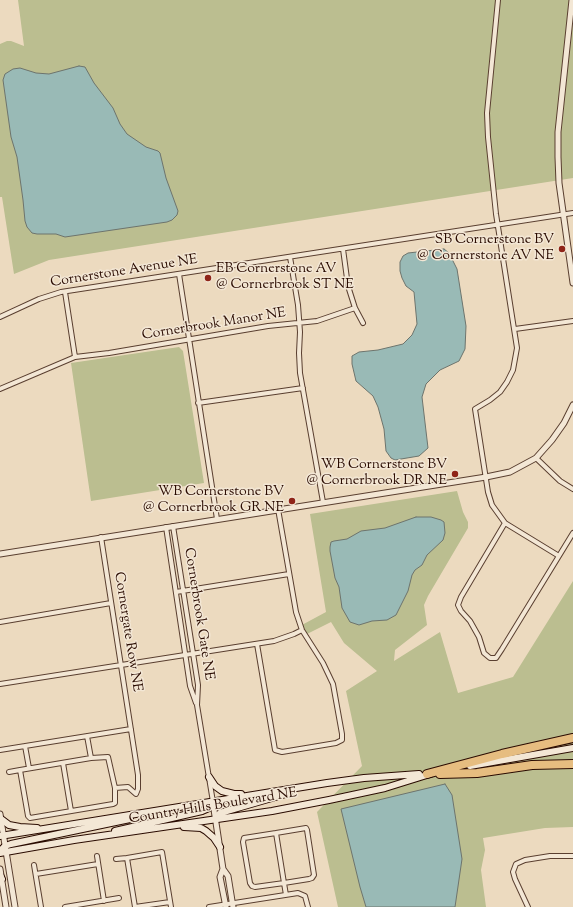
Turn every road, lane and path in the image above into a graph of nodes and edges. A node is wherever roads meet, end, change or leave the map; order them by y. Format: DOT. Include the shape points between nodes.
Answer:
graph roads {
  1 [pos="498,0"];
  2 [pos="572,0"];
  3 [pos="573,213"];
  4 [pos="563,214"];
  5 [pos="498,224"];
  6 [pos="343,248"];
  7 [pos="290,257"];
  8 [pos="179,274"];
  9 [pos="573,283"];
  10 [pos="65,292"];
  11 [pos="355,308"];
  12 [pos="0,317"];
  13 [pos="573,321"];
  14 [pos="299,323"];
  15 [pos="363,323"];
  16 [pos="515,329"];
  17 [pos="188,339"];
  18 [pos="75,357"];
  19 [pos="303,388"];
  20 [pos="0,389"];
  21 [pos="198,403"];
  22 [pos="573,405"];
  23 [pos="536,458"];
  24 [pos="486,477"];
  25 [pos="573,489"];
  26 [pos="323,502"];
  27 [pos="278,509"];
  28 [pos="217,519"];
  29 [pos="505,523"];
  30 [pos="173,526"];
  31 [pos="166,527"];
  32 [pos="573,533"];
  33 [pos="101,538"];
  34 [pos="0,554"];
  35 [pos="559,556"];
  36 [pos="289,574"];
  37 [pos="183,590"];
  38 [pos="176,592"];
  39 [pos="111,603"];
  40 [pos="0,622"];
  41 [pos="302,630"];
  42 [pos="257,644"];
  43 [pos="190,655"];
  44 [pos="121,665"];
  45 [pos="0,684"];
  46 [pos="197,705"];
  47 [pos="131,729"];
  48 [pos="87,736"];
  49 [pos="573,738"];
  50 [pos="25,746"];
  51 [pos="573,748"];
  52 [pos="0,750"];
  53 [pos="91,758"];
  54 [pos="63,763"];
  55 [pos="573,764"];
  56 [pos="29,768"];
  57 [pos="20,770"];
  58 [pos="9,772"];
  59 [pos="427,774"];
  60 [pos="209,777"];
  61 [pos="307,787"];
  62 [pos="115,788"];
  63 [pos="267,793"];
  64 [pos="213,802"];
  65 [pos="71,811"];
  66 [pos="156,811"];
  67 [pos="0,816"];
  68 [pos="216,819"];
  69 [pos="168,826"];
  70 [pos="52,828"];
  71 [pos="276,833"];
  72 [pos="1,838"];
  73 [pos="74,840"];
  74 [pos="220,847"];
  75 [pos="3,850"];
  76 [pos="97,856"];
  77 [pos="573,856"];
  78 [pos="127,858"];
  79 [pos="116,859"];
  80 [pos="98,864"];
  81 [pos="34,865"];
  82 [pos="0,869"];
  83 [pos="223,869"];
  84 [pos="36,874"];
  85 [pos="1,877"];
  86 [pos="284,883"];
  87 [pos="286,895"];
  88 [pos="119,898"];
  89 [pos="104,901"];
  90 [pos="170,902"];
  91 [pos="233,905"];
  92 [pos="84,906"];
  93 [pos="225,906"];
  94 [pos="6,907"];
  95 [pos="15,907"];
  96 [pos="41,907"];
  97 [pos="65,907"];
  98 [pos="135,907"];
  99 [pos="171,907"];
  100 [pos="208,907"];
  101 [pos="308,907"];
  102 [pos="528,907"];
  1 -- 5 [label="street" via="487,113 490,164"];
  2 -- 4 [label="street" via="558,132 559,183"];
  3 -- 4 [label="street, Cornerstone Avenue NE"];
  4 -- 5 [label="street, Cornerstone Avenue NE"];
  4 -- 9 [label="street"];
  5 -- 6 [label="street, Cornerstone Avenue NE"];
  5 -- 16 [label="street"];
  6 -- 7 [label="street, Cornerstone Avenue NE"];
  6 -- 11 [label="street" via="345,274"];
  7 -- 8 [label="street, Cornerstone Avenue NE"];
  7 -- 14 [label="street"];
  8 -- 10 [label="street, Cornerstone Avenue NE"];
  8 -- 17 [label="street"];
  10 -- 12 [label="street, Cornerstone Avenue NE" via="39,299"];
  10 -- 18 [label="street"];
  11 -- 14 [label="street, Cornerbrook Manor NE" via="316,321"];
  11 -- 15 [label="street"];
  13 -- 16 [label="street"];
  14 -- 17 [label="street, Cornerbrook Manor NE"];
  14 -- 19 [label="street" via="299,362"];
  16 -- 24 [label="street" via="517,348 513,370 500,392 475,409"];
  17 -- 18 [label="street, Cornerbrook Manor NE"];
  17 -- 21 [label="street"];
  18 -- 20 [label="street, Cornerbrook Manor NE"];
  19 -- 21 [label="street"];
  19 -- 26 [label="street"];
  21 -- 28 [label="street"];
  22 -- 23 [label="street" via="564,423"];
  23 -- 24 [label="street" via="510,472"];
  23 -- 25 [label="street" via="560,481"];
  24 -- 26 [label="street"];
  24 -- 29 [label="street" via="492,505"];
  26 -- 27 [label="street"];
  27 -- 28 [label="street"];
  27 -- 36 [label="street"];
  28 -- 30 [label="street"];
  29 -- 35 [label="street"];
  29 -- 35 [label="street" via="458,605 474,628 487,657 496,658"];
  30 -- 31 [label="street"];
  30 -- 37 [label="street, Cornerbrook Gate NE"];
  31 -- 33 [label="street"];
  31 -- 38 [label="street, Cornerbrook Gate NE"];
  32 -- 35 [label="street"];
  33 -- 34 [label="street"];
  33 -- 39 [label="street, Cornergate Row NE"];
  36 -- 37 [label="street"];
  36 -- 41 [label="street"];
  37 -- 38 [label="street"];
  37 -- 43 [label="street, Cornerbrook Gate NE"];
  38 -- 43 [label="street, Cornerbrook Gate NE"];
  39 -- 40 [label="street"];
  39 -- 44 [label="street, Cornergate Row NE"];
  41 -- 42 [label="street" via="280,639"];
  41 -- 42 [label="street" via="333,684 342,734 342,740 339,742 282,752 275,750"];
  42 -- 43 [label="street"];
  43 -- 44 [label="street"];
  43 -- 46 [label="street, Cornerbrook Gate NE" via="198,685"];
  43 -- 46 [label="street, Cornerbrook Gate NE" via="190,686"];
  44 -- 45 [label="street"];
  44 -- 47 [label="street, Cornergate Row NE"];
  46 -- 60 [label="street, Cornerbrook Gate NE"];
  47 -- 48 [label="street"];
  47 -- 62 [label="street, Cornergate Row NE" via="138,789 136,794 128,787"];
  48 -- 50 [label="street"];
  48 -- 53 [label="street"];
  49 -- 59 [label="highway"];
  50 -- 52 [label="street"];
  50 -- 56 [label="street"];
  51 -- 59 [label="main road, Country Hills Boulevard NE"];
  53 -- 54 [label="street"];
  53 -- 62 [label="street" via="108,757"];
  54 -- 56 [label="street"];
  54 -- 65 [label="street"];
  55 -- 59 [label="highway" via="463,774"];
  56 -- 57 [label="street"];
  57 -- 58 [label="street"];
  57 -- 65 [label="street" via="30,818"];
  59 -- 61 [label="main road, Country Hills Boulevard NE" via="364,778"];
  59 -- 68 [label="main road, Country Hills Boulevard NE" via="361,794"];
  60 -- 63 [label="main road" via="225,792"];
  60 -- 64 [label="street, Cornerbrook Gate NE"];
  61 -- 63 [label="main road, Country Hills Boulevard NE"];
  61 -- 68 [label="main road" via="220,813"];
  62 -- 65 [label="street" via="115,803"];
  63 -- 64 [label="main road, Country Hills Boulevard NE"];
  64 -- 66 [label="main road, Country Hills Boulevard NE"];
  64 -- 68 [label="street"];
  64 -- 73 [label="main road" via="211,807 202,811"];
  66 -- 70 [label="main road, Country Hills Boulevard NE"];
  66 -- 75 [label="main road"];
  67 -- 70 [label="main road" via="6,823 14,826"];
  67 -- 72 [label="street"];
  68 -- 69 [label="main road, Country Hills Boulevard NE"];
  68 -- 74 [label="street"];
  69 -- 73 [label="main road, Country Hills Boulevard NE"];
  69 -- 74 [label="main road" via="201,828 211,834"];
  70 -- 72 [label="main road, Country Hills Boulevard NE"];
  71 -- 86 [label="street"];
  71 -- 86 [label="street" via="304,828 307,830 314,877"];
  71 -- 86 [label="street" via="244,838 243,842 252,886"];
  72 -- 75 [label="street"];
  73 -- 75 [label="main road, Country Hills Boulevard NE"];
  74 -- 83 [label="street"];
  75 -- 95 [label="street"];
  76 -- 80 [label="street"];
  77 -- 102 [label="street" via="544,857 516,864 514,879"];
  78 -- 79 [label="street"];
  78 -- 90 [label="street" via="162,852"];
  78 -- 98 [label="street"];
  80 -- 84 [label="street"];
  80 -- 89 [label="street"];
  81 -- 84 [label="street"];
  82 -- 85 [label="street"];
  83 -- 91 [label="street" via="228,876"];
  83 -- 93 [label="street" via="220,877"];
  84 -- 96 [label="street"];
  85 -- 94 [label="street"];
  86 -- 87 [label="street"];
  87 -- 91 [label="street"];
  87 -- 101 [label="street" via="302,894"];
  88 -- 89 [label="street"];
  89 -- 92 [label="street"];
  90 -- 98 [label="street"];
  90 -- 99 [label="street"];
  91 -- 93 [label="street"];
  92 -- 97 [label="street"];
  93 -- 100 [label="street"];
}
